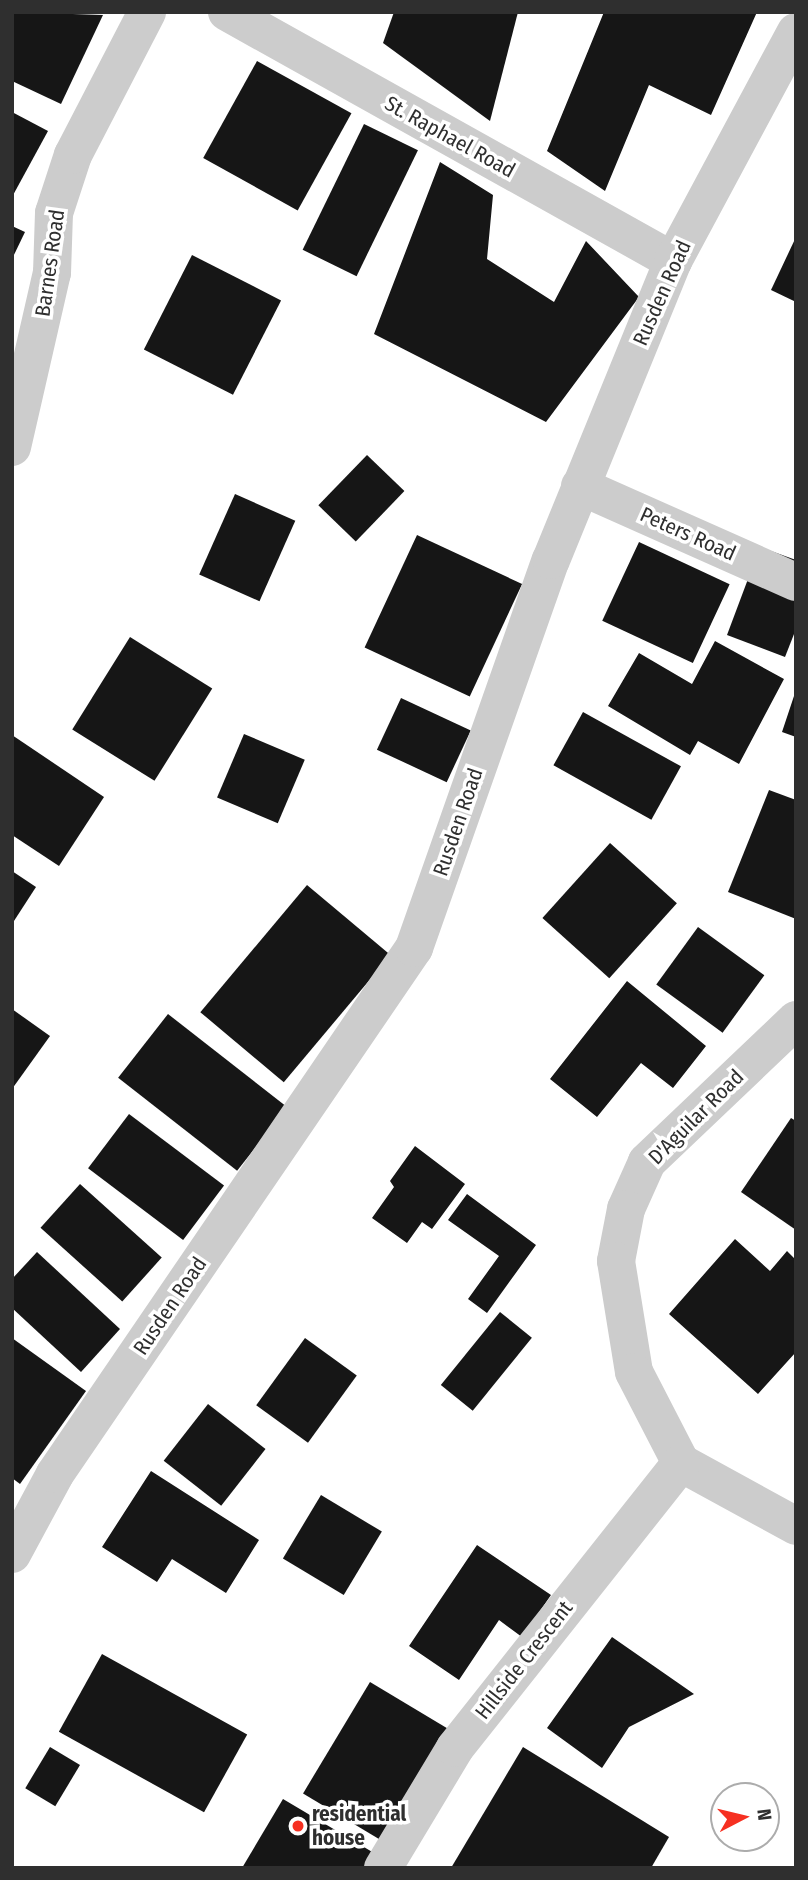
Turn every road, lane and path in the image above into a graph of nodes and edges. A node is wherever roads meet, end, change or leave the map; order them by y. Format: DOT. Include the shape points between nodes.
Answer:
graph roads {
  1 [pos="147,12"];
  2 [pos="227,12"];
  3 [pos="796,32"];
  4 [pos="673,261"];
  5 [pos="12,447"];
  6 [pos="580,486"];
  7 [pos="796,582"];
  8 [pos="796,1020"];
  9 [pos="681,1463"];
  10 [pos="796,1526"];
  11 [pos="12,1554"];
  12 [pos="383,1868"];
  1 -- 5 [label="street, Barnes Road" via="73,155 54,213 52,273"];
  2 -- 4 [label="street, St. Raphael Road"];
  3 -- 4 [label="street, Rusden Road"];
  4 -- 6 [label="street, Rusden Road"];
  6 -- 7 [label="street, Peters Road"];
  6 -- 11 [label="street, Rusden Road" via="414,947 55,1474"];
  8 -- 9 [label="street, D'Aguilar Road" via="647,1162 626,1209 616,1261 634,1372"];
  9 -- 10 [label="street"];
  9 -- 12 [label="street, Hillside Crescent" via="455,1748"];
}
